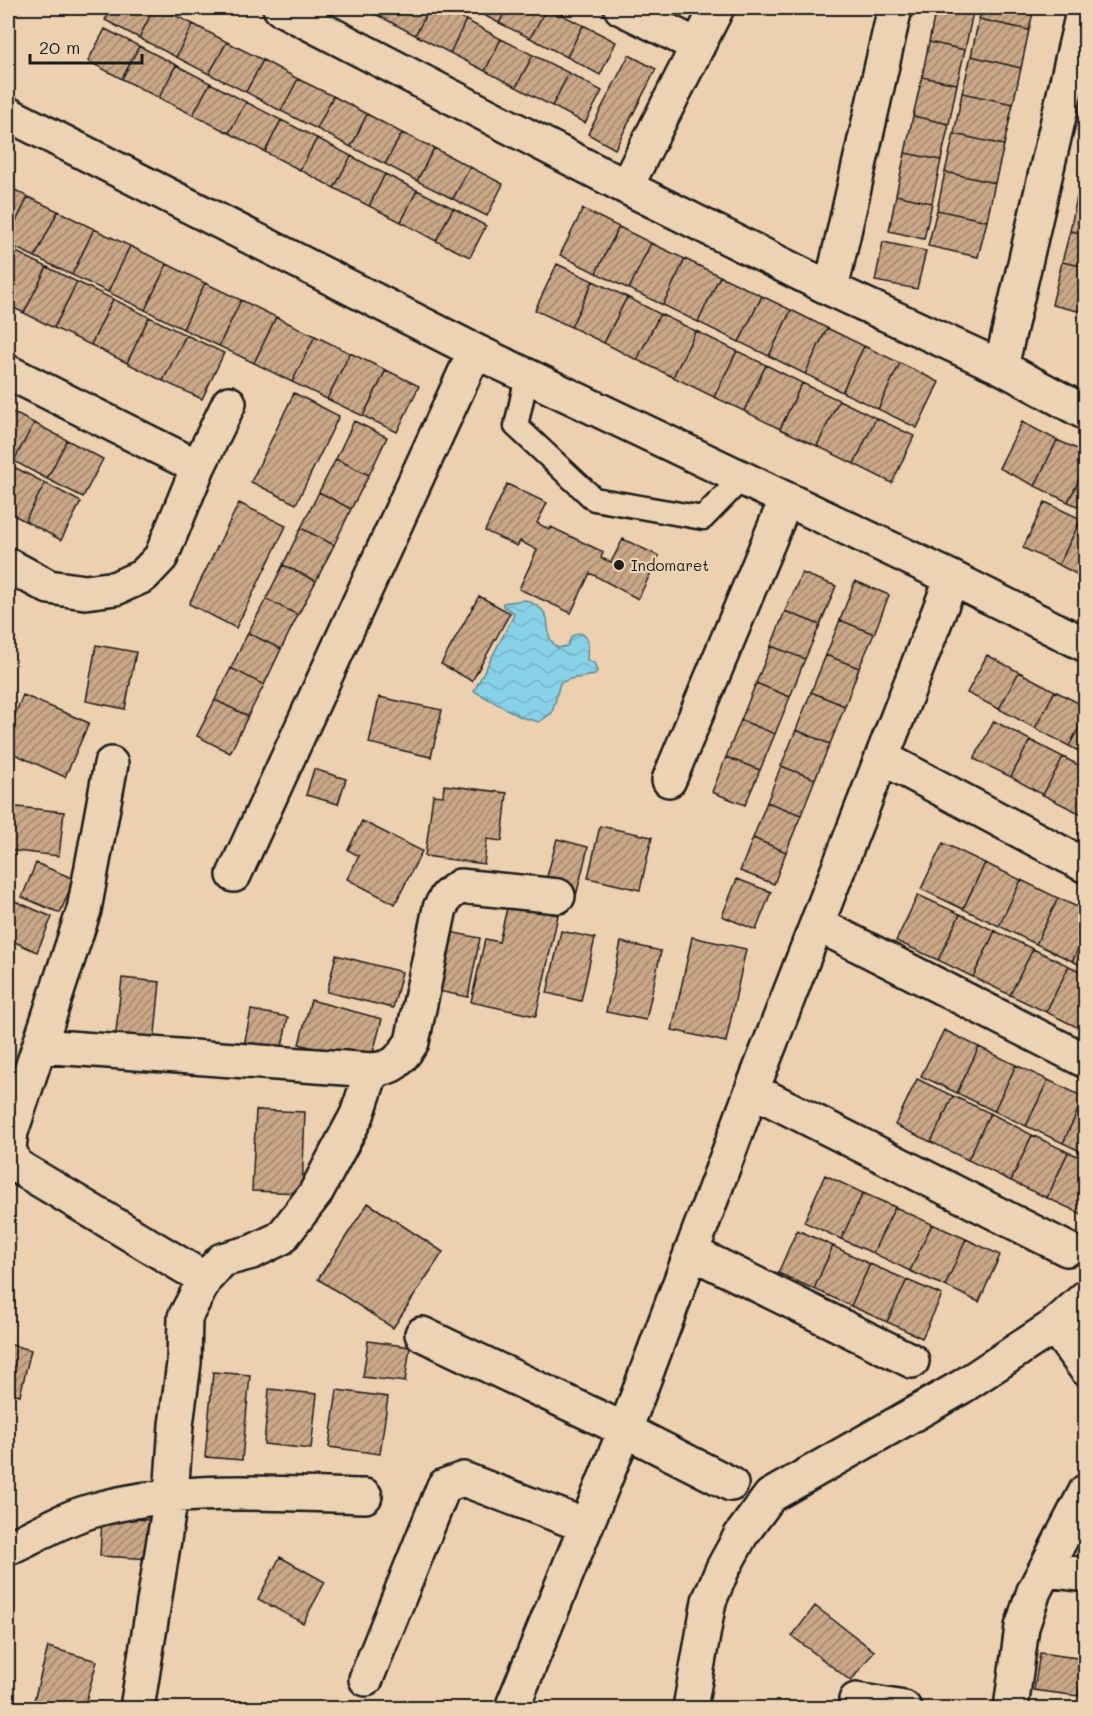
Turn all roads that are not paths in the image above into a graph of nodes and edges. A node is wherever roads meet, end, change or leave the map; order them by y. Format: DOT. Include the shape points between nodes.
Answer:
graph roads {
  1 [pos="280,8"];
  2 [pos="621,8"];
  3 [pos="717,8"];
  4 [pos="895,8"];
  5 [pos="1084,8"];
  6 [pos="698,46"];
  7 [pos="8,114"];
  8 [pos="626,187"];
  9 [pos="831,289"];
  10 [pos="474,351"];
  11 [pos="1001,368"];
  12 [pos="8,372"];
  13 [pos="526,376"];
  14 [pos="229,403"];
  15 [pos="1086,413"];
  16 [pos="198,467"];
  17 [pos="741,479"];
  18 [pos="786,500"];
  19 [pos="8,565"];
  20 [pos="952,578"];
  21 [pos="1086,645"];
  22 [pos="883,758"];
  23 [pos="111,764"];
  24 [pos="669,780"];
  25 [pos="1086,866"];
  26 [pos="234,875"];
  27 [pos="558,896"];
  28 [pos="817,924"];
  29 [pos="40,1046"];
  30 [pos="1086,1061"];
  31 [pos="372,1070"];
  32 [pos="752,1090"];
  33 [pos="1067,1249"];
  34 [pos="691,1252"];
  35 [pos="206,1279"];
  36 [pos="1086,1297"];
  37 [pos="1054,1326"];
  38 [pos="422,1334"];
  39 [pos="912,1361"];
  40 [pos="1086,1368"];
  41 [pos="625,1430"];
  42 [pos="731,1484"];
  43 [pos="1086,1491"];
  44 [pos="171,1496"];
  45 [pos="365,1496"];
  46 [pos="585,1526"];
  47 [pos="8,1548"];
  48 [pos="1046,1570"];
  49 [pos="1086,1575"];
  50 [pos="366,1679"];
  51 [pos="856,1700"];
  52 [pos="137,1708"];
  53 [pos="512,1708"];
  54 [pos="690,1708"];
  55 [pos="904,1708"];
  56 [pos="1011,1708"];
  1 -- 8 [label="street"];
  2 -- 6 [label="street"];
  3 -- 6 [label="street"];
  4 -- 9 [label="street"];
  5 -- 11 [label="street"];
  6 -- 8 [label="street"];
  7 -- 10 [label="street"];
  8 -- 9 [label="street"];
  9 -- 11 [label="street"];
  10 -- 13 [label="street"];
  10 -- 26 [label="street"];
  11 -- 15 [label="street"];
  12 -- 16 [label="street"];
  13 -- 17 [label="street"];
  13 -- 17 [label="lane" via="516,426 594,499 703,518"];
  14 -- 16 [label="street"];
  16 -- 19 [label="street" via="160,557 143,576 116,588 85,592 49,587"];
  17 -- 18 [label="street"];
  18 -- 20 [label="street"];
  18 -- 24 [label="street"];
  20 -- 21 [label="street"];
  20 -- 22 [label="street"];
  22 -- 25 [label="street"];
  22 -- 28 [label="street"];
  23 -- 29 [label="street" via="84,910"];
  27 -- 31 [label="street" via="460,886 447,896 441,908 412,1042 400,1060 387,1068"];
  28 -- 30 [label="street"];
  28 -- 32 [label="street"];
  29 -- 31 [label="street"];
  29 -- 35 [label="street" via="11,1132 9,1148 15,1165"];
  31 -- 35 [label="street" via="357,1115 315,1194 281,1238 222,1260"];
  32 -- 33 [label="street"];
  32 -- 34 [label="street"];
  34 -- 39 [label="street"];
  34 -- 41 [label="street"];
  35 -- 44 [label="street" via="185,1317"];
  36 -- 37 [label="street"];
  37 -- 40 [label="street"];
  37 -- 54 [label="street" via="963,1386 770,1496 741,1535 709,1601"];
  38 -- 41 [label="street"];
  41 -- 42 [label="street"];
  41 -- 46 [label="street"];
  43 -- 48 [label="street"];
  44 -- 45 [label="street"];
  44 -- 47 [label="street" via="89,1511"];
  44 -- 52 [label="street"];
  46 -- 50 [label="street" via="463,1479 444,1486"];
  46 -- 53 [label="street"];
  48 -- 49 [label="street"];
  48 -- 56 [label="street" via="1022,1627"];
  51 -- 55 [label="street"];
}
